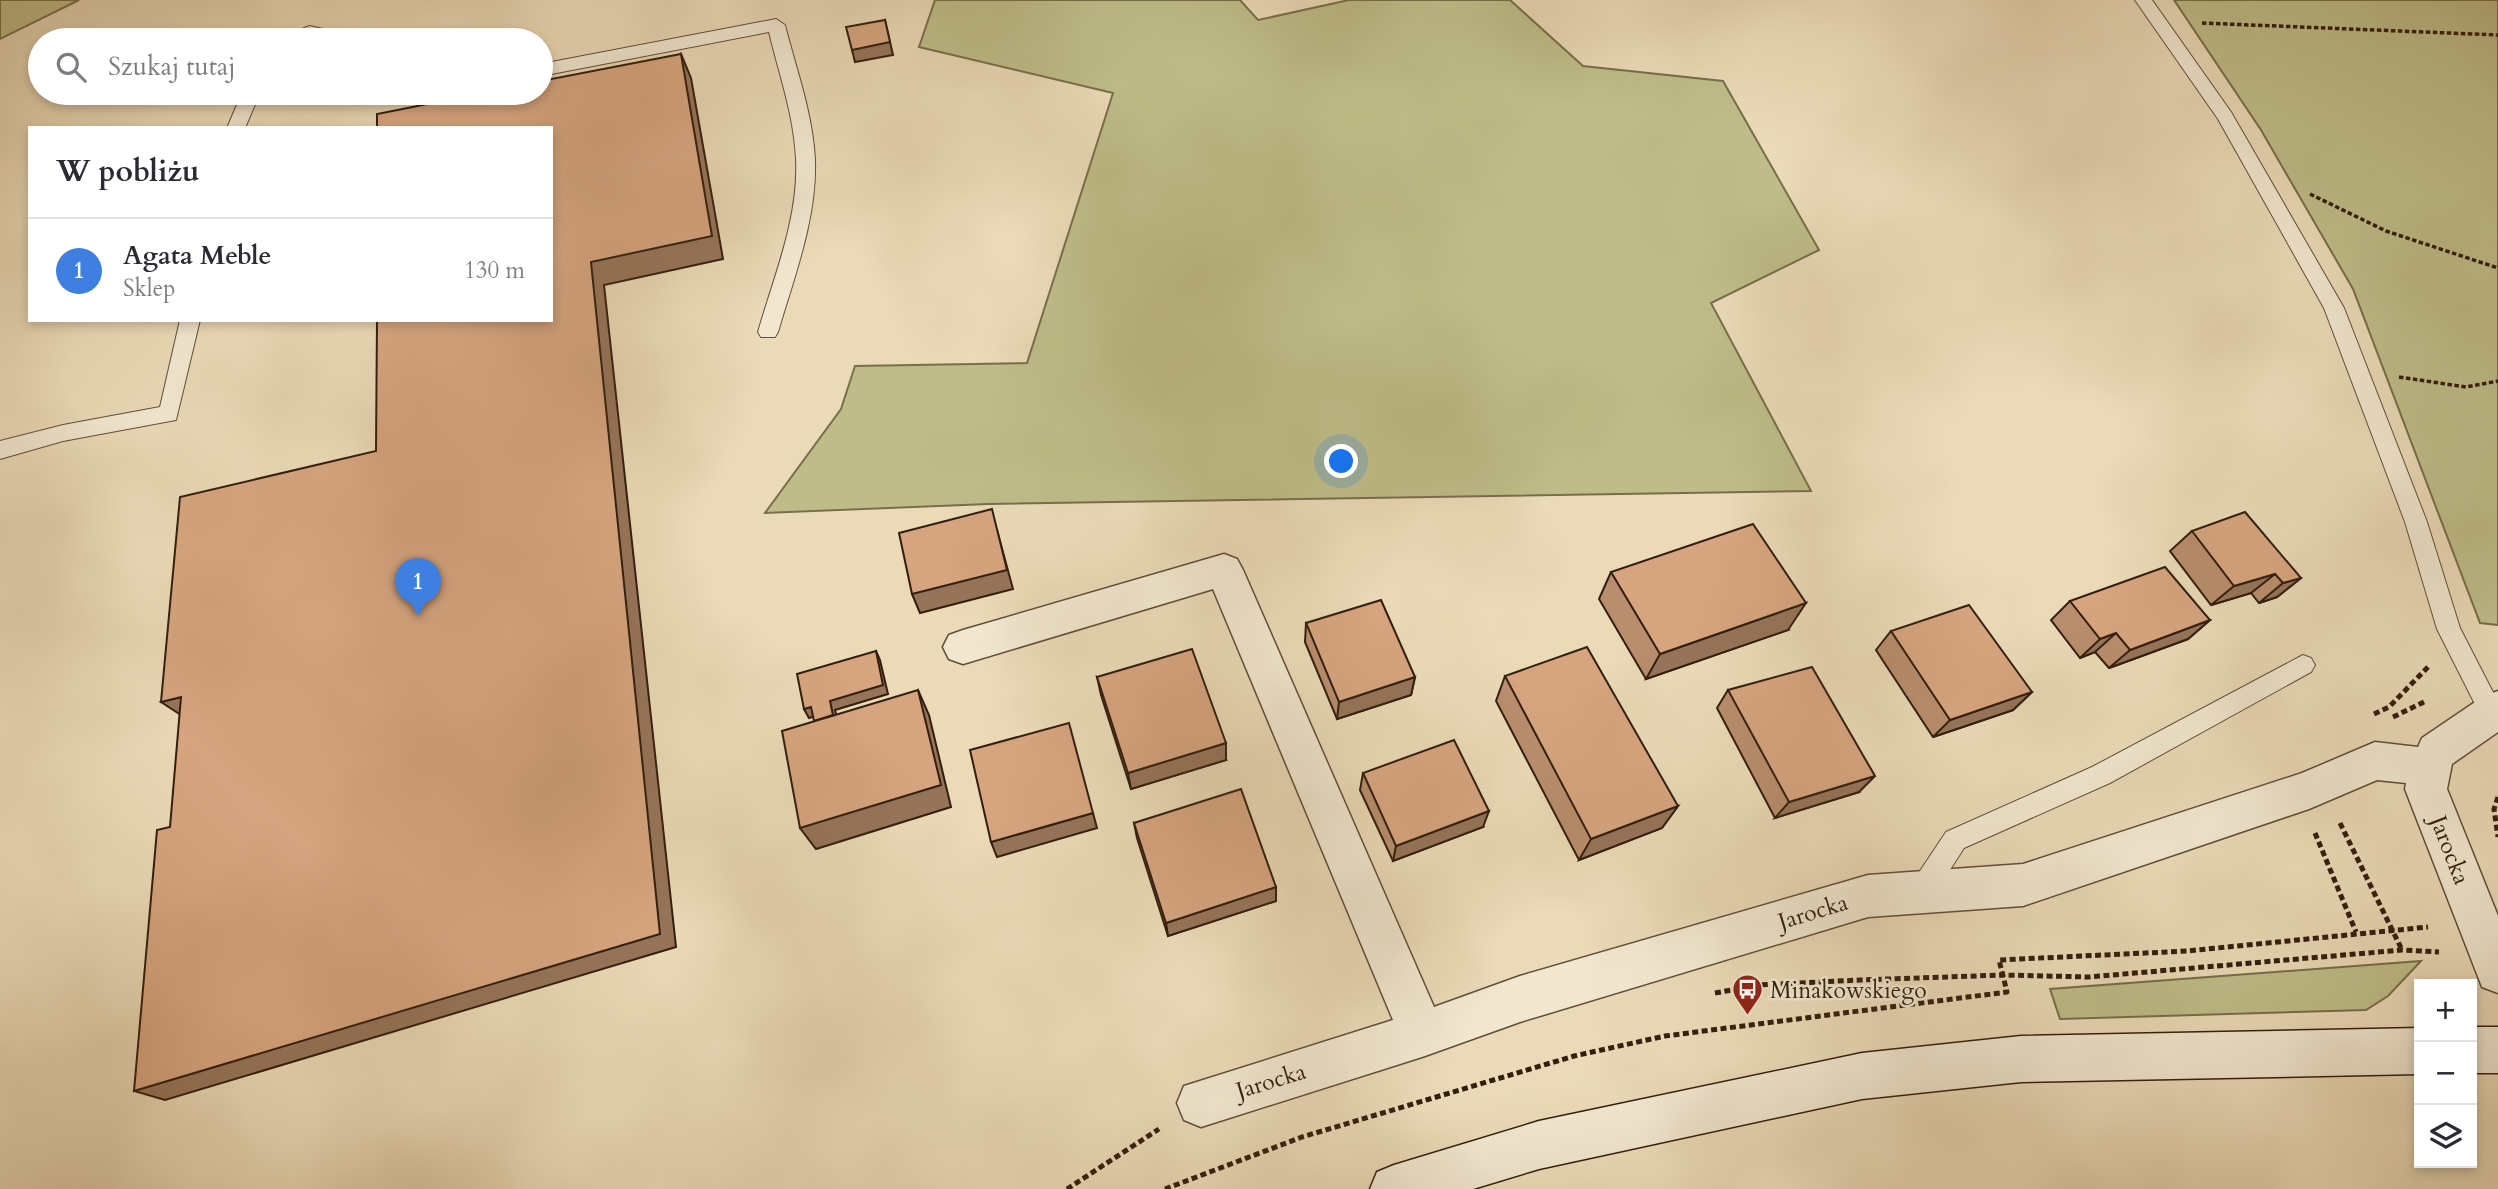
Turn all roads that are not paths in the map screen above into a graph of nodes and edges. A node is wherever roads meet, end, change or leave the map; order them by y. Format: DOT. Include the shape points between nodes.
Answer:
graph roads {
  1 [pos="2143,0"];
  2 [pos="553,68"];
  3 [pos="246,105"];
  4 [pos="237,126"];
  5 [pos="190,322"];
  6 [pos="768,332"];
  7 [pos="0,450"];
  8 [pos="963,647"];
  9 [pos="2303,665"];
  10 [pos="2495,710"];
  11 [pos="2429,767"];
  12 [pos="1922,892"];
  13 [pos="2498,971"];
  14 [pos="1422,1034"];
  15 [pos="2477,1050"];
  16 [pos="2498,1050"];
  17 [pos="2414,1051"];
  18 [pos="1201,1103"];
  19 [pos="1394,1189"];
  1 -- 10 [label="lane" via="2225,116 2334,308 2416,523 2449,629"];
  2 -- 6 [label="lane" via="776,25 803,137 804,175 802,208"];
  3 -- 4 [label="lane"];
  5 -- 7 [label="lane" via="169,414 63,433"];
  8 -- 14 [label="street" via="1224,570"];
  9 -- 12 [label="lane" via="2101,775 1955,840"];
  10 -- 11 [label="street" via="2437,751"];
  11 -- 12 [label="street, Jarocka" via="2375,761 2309,790 2023,885"];
  11 -- 13 [label="street, Jarocka" via="2426,789"];
  12 -- 14 [label="street, Jarocka" via="1868,896 1520,999"];
  14 -- 18 [label="street, Jarocka"];
  15 -- 16 [label="street"];
  17 -- 19 [label="street" via="2021,1059 1862,1076 1539,1145"];
}
